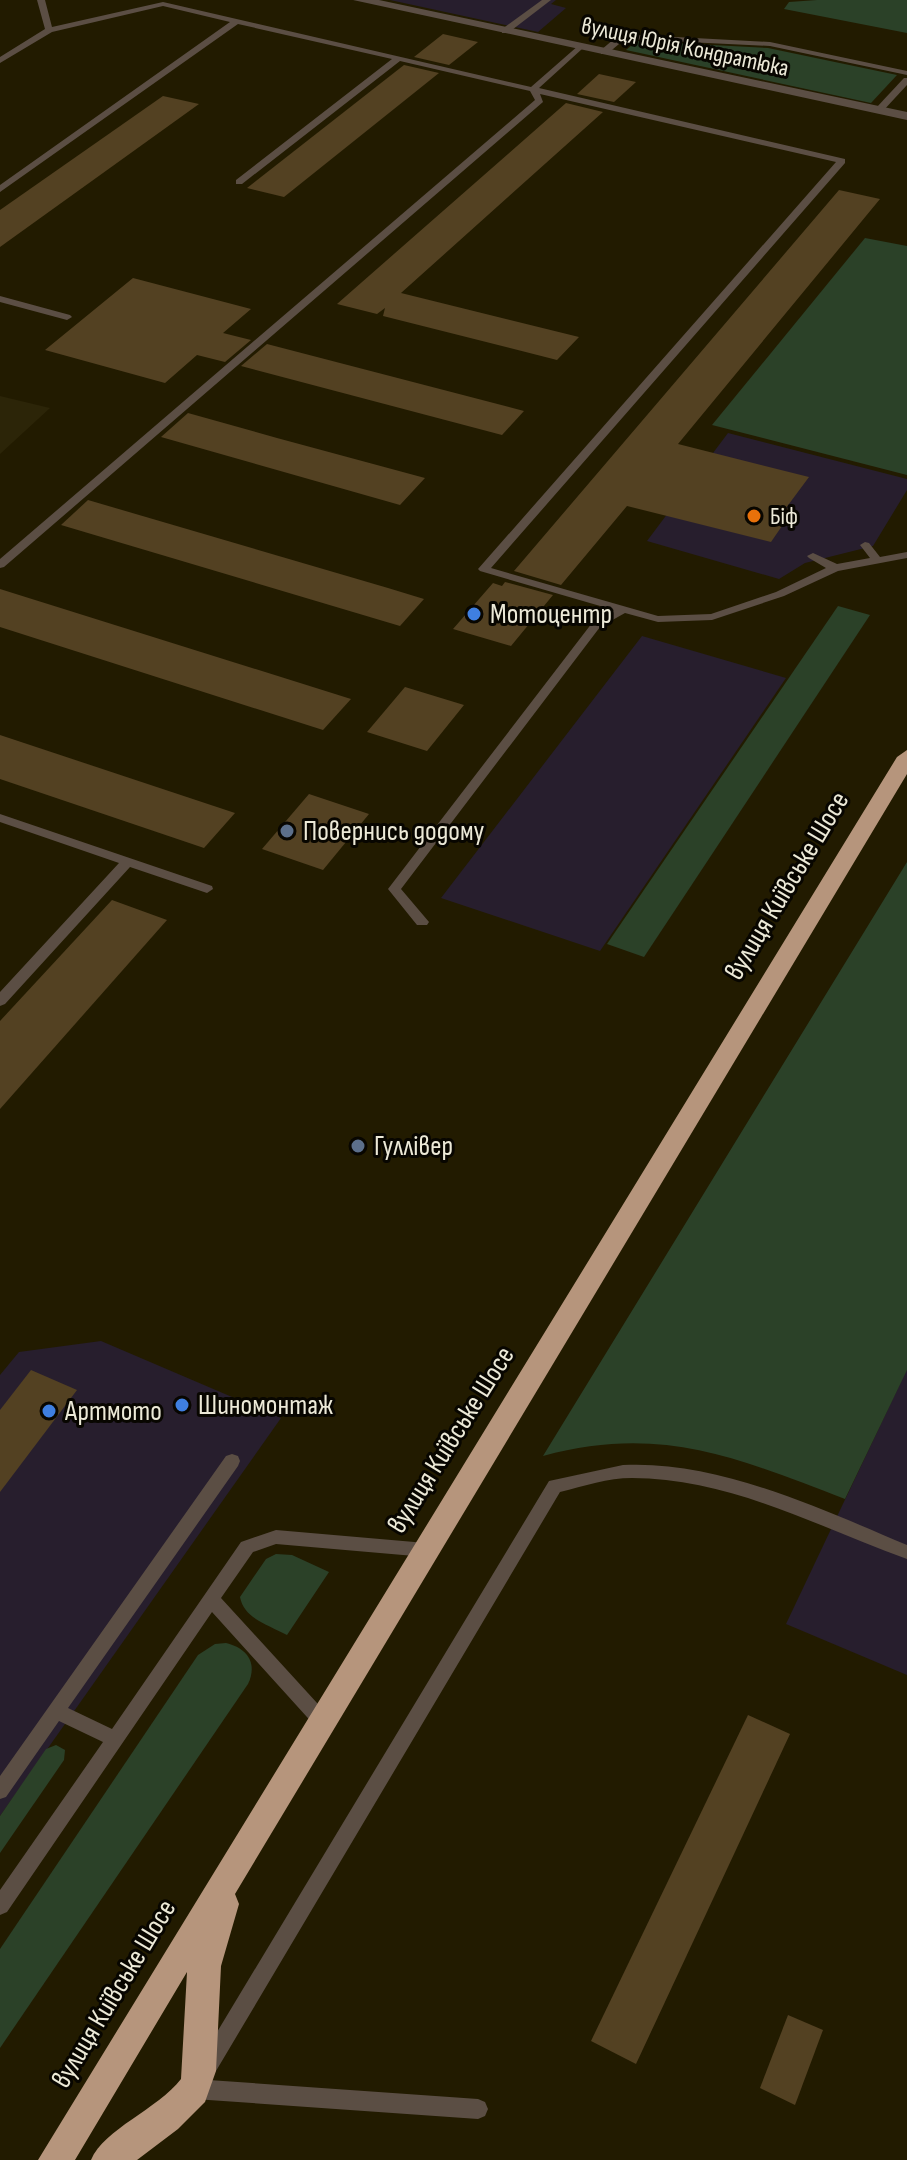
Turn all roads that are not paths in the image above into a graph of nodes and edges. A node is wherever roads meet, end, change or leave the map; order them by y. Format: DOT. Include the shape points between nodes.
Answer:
graph roads {
  1 [pos="41,0"];
  2 [pos="360,0"];
  3 [pos="547,0"];
  4 [pos="167,2"];
  5 [pos="236,21"];
  6 [pos="49,30"];
  7 [pos="505,31"];
  8 [pos="579,47"];
  9 [pos="604,52"];
  10 [pos="398,59"];
  11 [pos="0,61"];
  12 [pos="907,73"];
  13 [pos="907,80"];
  14 [pos="533,89"];
  15 [pos="879,110"];
  16 [pos="907,116"];
  17 [pos="239,182"];
  18 [pos="0,189"];
  19 [pos="0,299"];
  20 [pos="67,317"];
  21 [pos="865,545"];
  22 [pos="907,555"];
  23 [pos="813,556"];
  24 [pos="876,559"];
  25 [pos="0,565"];
  26 [pos="835,568"];
  27 [pos="624,609"];
  28 [pos="907,757"];
  29 [pos="0,818"];
  30 [pos="128,862"];
  31 [pos="207,889"];
  32 [pos="422,922"];
  33 [pos="0,1001"];
  34 [pos="232,1461"];
  35 [pos="426,1550"];
  36 [pos="907,1552"];
  37 [pos="211,1599"];
  38 [pos="56,1711"];
  39 [pos="322,1721"];
  40 [pos="115,1739"];
  41 [pos="0,1791"];
  42 [pos="249,1842"];
  43 [pos="0,1906"];
  44 [pos="193,2090"];
  45 [pos="478,2109"];
  46 [pos="55,2160"];
  47 [pos="108,2160"];
  1 -- 6 [label="lane"];
  2 -- 7 [label="street, вулиця Юрія Кондратюка"];
  3 -- 7 [label="lane"];
  4 -- 5 [label="lane"];
  4 -- 6 [label="lane"];
  5 -- 10 [label="lane"];
  5 -- 18 [label="lane"];
  6 -- 11 [label="lane"];
  7 -- 8 [label="street, вулиця Юрія Кондратюка"];
  8 -- 9 [label="street, вулиця Юрія Кондратюка"];
  8 -- 14 [label="lane"];
  9 -- 12 [label="lane" via="623,36 770,44"];
  9 -- 15 [label="street, вулиця Юрія Кондратюка"];
  10 -- 14 [label="lane"];
  10 -- 17 [label="lane"];
  13 -- 15 [label="lane"];
  14 -- 25 [label="lane" via="540,100"];
  14 -- 27 [label="lane" via="842,161 484,569"];
  15 -- 16 [label="street, вулиця Юрія Кондратюка"];
  19 -- 20 [label="lane"];
  21 -- 24 [label="lane"];
  22 -- 24 [label="lane"];
  23 -- 26 [label="lane"];
  24 -- 26 [label="lane"];
  26 -- 27 [label="lane" via="712,617 658,619"];
  27 -- 32 [label="lane" via="596,625 394,889"];
  28 -- 35 [label="highway, вулиця Київське Шосе"];
  29 -- 30 [label="lane"];
  30 -- 31 [label="lane"];
  30 -- 33 [label="lane"];
  34 -- 38 [label="lane"];
  35 -- 37 [label="lane" via="276,1537 247,1547"];
  35 -- 39 [label="highway, вулиця Київське Шосе"];
  36 -- 44 [label="lane" via="711,1481 633,1471 555,1486"];
  37 -- 39 [label="lane"];
  37 -- 40 [label="lane"];
  38 -- 40 [label="lane"];
  38 -- 41 [label="lane"];
  39 -- 42 [label="highway, вулиця Київське Шосе"];
  40 -- 43 [label="lane"];
  42 -- 44 [label="highway" via="209,1948"];
  42 -- 46 [label="highway, вулиця Київське Шосе"];
  44 -- 45 [label="lane"];
  44 -- 47 [label="highway"];
}
